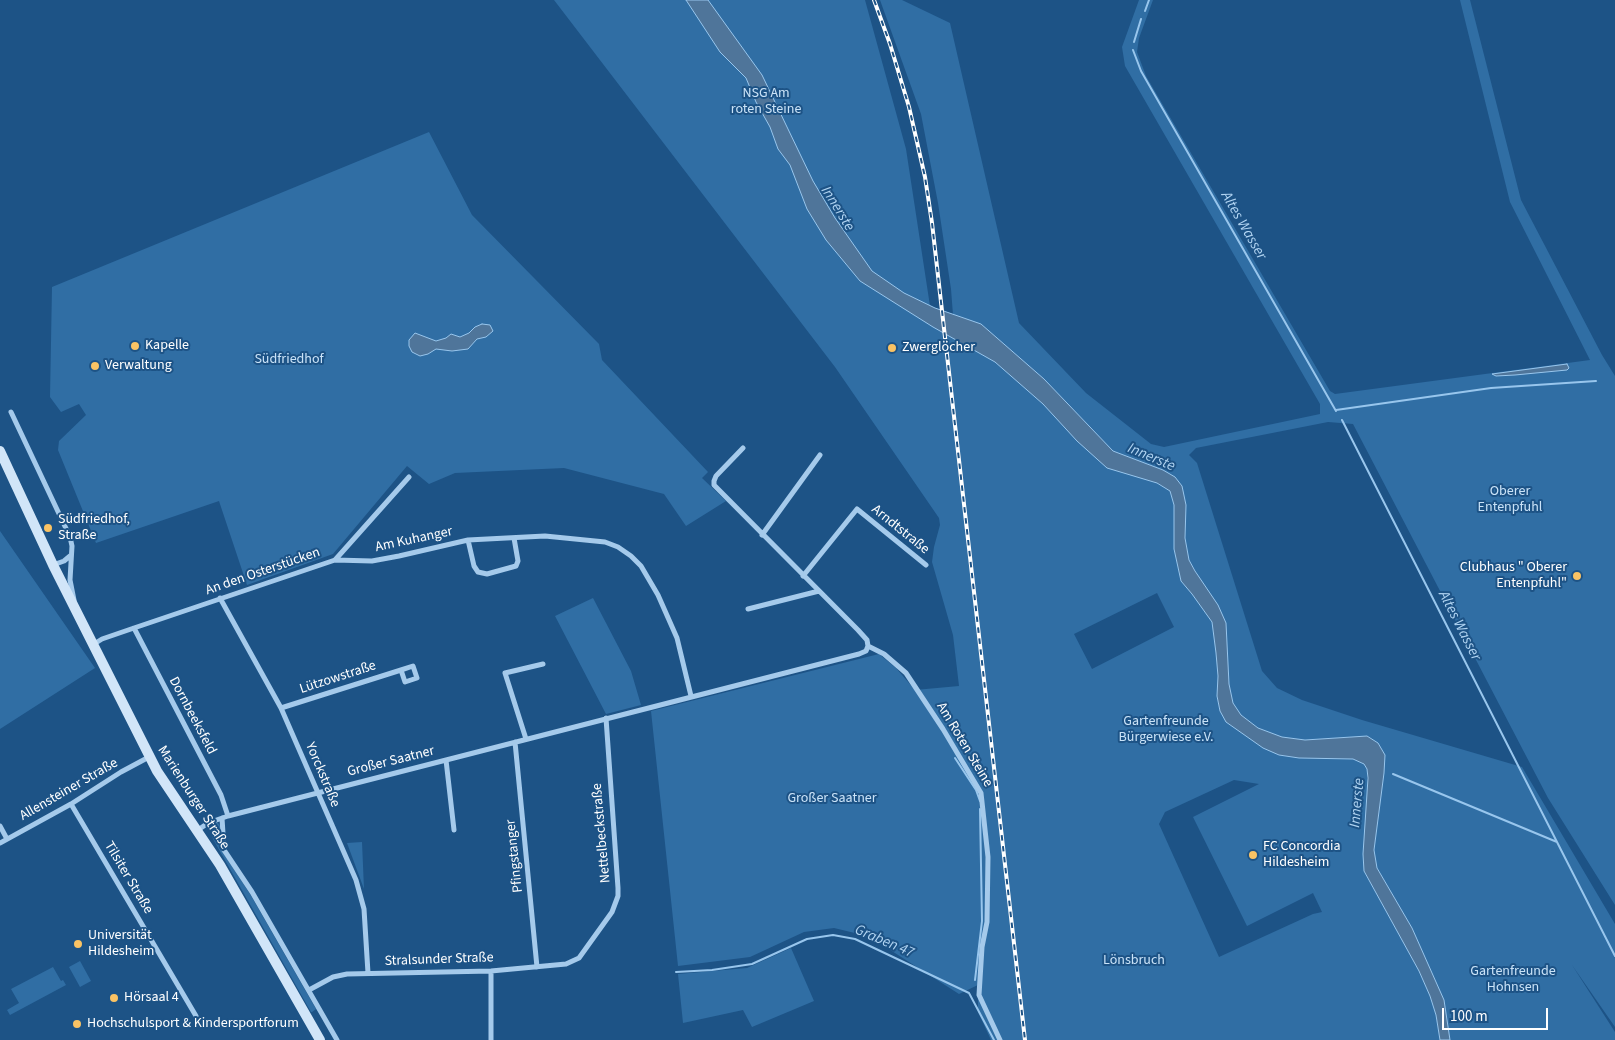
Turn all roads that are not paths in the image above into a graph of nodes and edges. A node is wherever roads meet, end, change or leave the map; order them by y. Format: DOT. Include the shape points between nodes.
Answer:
graph roads {
  1 [pos="12,412"];
  2 [pos="743,448"];
  3 [pos="0,450"];
  4 [pos="820,455"];
  5 [pos="409,477"];
  6 [pos="762,535"];
  7 [pos="514,538"];
  8 [pos="468,540"];
  9 [pos="70,555"];
  10 [pos="335,560"];
  11 [pos="53,565"];
  12 [pos="926,566"];
  13 [pos="803,576"];
  14 [pos="819,592"];
  15 [pos="220,598"];
  16 [pos="74,606"];
  17 [pos="748,609"];
  18 [pos="134,628"];
  19 [pos="94,644"];
  20 [pos="868,646"];
  21 [pos="543,664"];
  22 [pos="401,670"];
  23 [pos="691,696"];
  24 [pos="281,708"];
  25 [pos="606,718"];
  26 [pos="526,739"];
  27 [pos="514,742"];
  28 [pos="149,757"];
  29 [pos="446,760"];
  30 [pos="317,792"];
  31 [pos="72,804"];
  32 [pos="225,817"];
  33 [pos="0,826"];
  34 [pos="198,830"];
  35 [pos="454,830"];
  36 [pos="8,839"];
  37 [pos="0,843"];
  38 [pos="573,962"];
  39 [pos="537,967"];
  40 [pos="491,970"];
  41 [pos="368,973"];
  42 [pos="309,990"];
  43 [pos="196,1016"];
  44 [pos="320,1040"];
  45 [pos="337,1040"];
  46 [pos="491,1040"];
  47 [pos="1000,1040"];
  1 -- 9 [label="street" via="70,537"];
  2 -- 6 [label="street, Am Roten Steine" via="716,476 714,485"];
  3 -- 11 [label="main road, Marienburger Straße"];
  4 -- 6 [label="street"];
  5 -- 10 [label="street, An den Osterstücken"];
  6 -- 13 [label="street, Am Roten Steine"];
  7 -- 8 [label="street, Am Kuhanger"];
  7 -- 8 [label="street, Am Kuhanger" via="516,566 487,574 478,572 474,566"];
  7 -- 23 [label="street, Am Kuhanger" via="589,539 612,545 631,556 641,566 658,595 672,626 683,656"];
  8 -- 10 [label="street, Am Kuhanger" via="372,561"];
  9 -- 11 [label="street" via="64,562"];
  9 -- 16 [label="street"];
  10 -- 15 [label="street, An den Osterstücken"];
  11 -- 16 [label="main road, Marienburger Straße"];
  12 -- 13 [label="street, Arndtstraße" via="857,509"];
  13 -- 14 [label="street, Am Roten Steine"];
  14 -- 17 [label="street"];
  14 -- 20 [label="street, Am Roten Steine" via="867,640"];
  15 -- 18 [label="street, An den Osterstücken"];
  15 -- 24 [label="street, Yorckstraße"];
  16 -- 19 [label="main road, Marienburger Straße"];
  18 -- 19 [label="street, An den Osterstücken"];
  18 -- 32 [label="street, Dornbeeksfeld" via="221,795"];
  19 -- 28 [label="main road, Marienburger Straße"];
  20 -- 23 [label="street, Großer Saatner" via="859,654"];
  20 -- 47 [label="street, Am Roten Steine" via="884,654 906,674 981,793 988,857 987,922 979,995"];
  21 -- 26 [label="street" via="505,673"];
  22 -- 24 [label="street, Lützowstraße"];
  23 -- 25 [label="street, Großer Saatner"];
  24 -- 30 [label="street, Yorckstraße"];
  25 -- 26 [label="street, Großer Saatner"];
  25 -- 38 [label="street, Nettelbeckstraße" via="618,896 612,912"];
  26 -- 27 [label="street, Großer Saatner"];
  27 -- 29 [label="street, Großer Saatner"];
  27 -- 39 [label="street, Pfingstanger"];
  28 -- 31 [label="street, Allensteiner Straße"];
  28 -- 34 [label="main road, Marienburger Straße"];
  29 -- 30 [label="street, Großer Saatner"];
  29 -- 35 [label="street, Großer Saatner"];
  30 -- 32 [label="street, Großer Saatner"];
  30 -- 41 [label="street, Yorckstraße" via="356,880 364,909"];
  31 -- 36 [label="street, Allensteiner Straße"];
  31 -- 43 [label="street, Tilsiter Straße"];
  32 -- 34 [label="street, Großer Saatner"];
  32 -- 42 [label="street, Marienburger Straße" via="224,850"];
  33 -- 36 [label="street"];
  34 -- 44 [label="main road, Marienburger Straße"];
  36 -- 37 [label="street, Allensteiner Straße"];
  38 -- 39 [label="street, Stralsunder Straße"];
  39 -- 40 [label="street, Stralsunder Straße"];
  40 -- 41 [label="street, Stralsunder Straße"];
  40 -- 46 [label="street"];
  41 -- 42 [label="street, Stralsunder Straße" via="332,977"];
  42 -- 45 [label="street, Marienburger Straße"];
}
